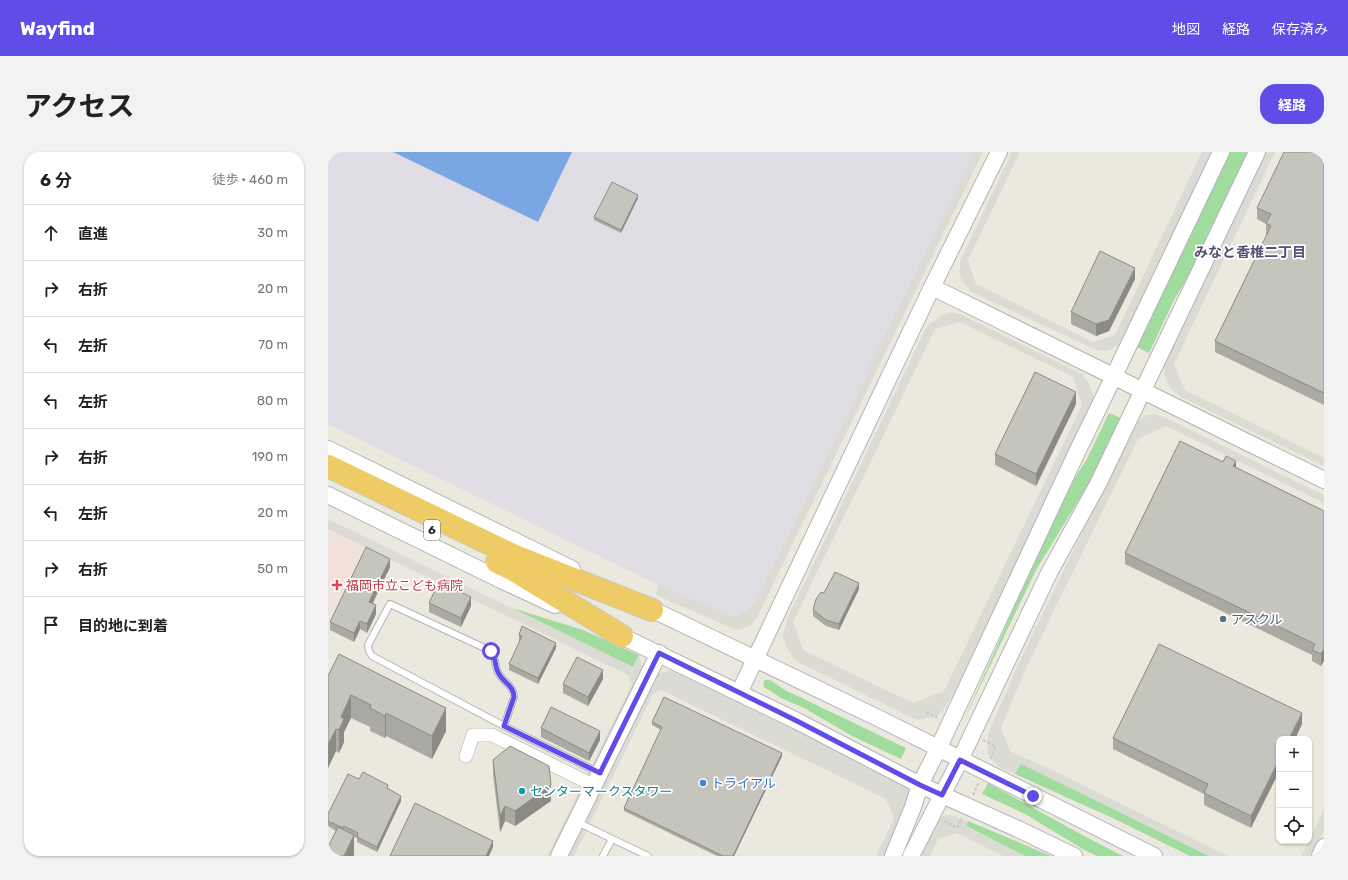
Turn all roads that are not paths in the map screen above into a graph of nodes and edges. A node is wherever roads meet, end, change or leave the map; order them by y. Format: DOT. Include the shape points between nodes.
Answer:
graph roads {
  1 [pos="999,152"];
  2 [pos="1221,152"];
  3 [pos="1257,152"];
  4 [pos="932,287"];
  5 [pos="1114,376"];
  6 [pos="1142,392"];
  7 [pos="328,449"];
  8 [pos="328,466"];
  9 [pos="328,480"];
  10 [pos="1324,480"];
  11 [pos="354,486"];
  12 [pos="328,495"];
  13 [pos="514,563"];
  14 [pos="652,610"];
  15 [pos="622,636"];
  16 [pos="659,653"];
  17 [pos="754,658"];
  18 [pos="739,693"];
  19 [pos="504,726"];
  20 [pos="492,735"];
  21 [pos="938,749"];
  22 [pos="960,760"];
  23 [pos="597,779"];
  24 [pos="920,785"];
  25 [pos="942,795"];
  26 [pos="575,822"];
  27 [pos="612,839"];
  28 [pos="1324,847"];
  29 [pos="559,856"];
  30 [pos="603,856"];
  31 [pos="648,856"];
  32 [pos="893,856"];
  33 [pos="911,856"];
  34 [pos="1074,856"];
  35 [pos="1154,856"];
  36 [pos="1320,856"];
  1 -- 4 [label="street"];
  2 -- 5 [label="street"];
  3 -- 6 [label="street"];
  4 -- 5 [label="street"];
  4 -- 17 [label="street"];
  5 -- 6 [label="street"];
  5 -- 21 [label="street"];
  6 -- 10 [label="street"];
  6 -- 22 [label="street" via="1098,484 1049,573"];
  7 -- 14 [label="street"];
  8 -- 11 [label="highway, 6"];
  9 -- 11 [label="highway, 6"];
  11 -- 13 [label="highway, 6"];
  12 -- 15 [label="street"];
  13 -- 14 [label="highway"];
  13 -- 15 [label="highway"];
  14 -- 17 [label="street"];
  15 -- 16 [label="street"];
  16 -- 18 [label="street"];
  16 -- 23 [label="street"];
  17 -- 18 [label="street"];
  17 -- 21 [label="street"];
  18 -- 24 [label="street"];
  19 -- 19 [label="lane" via="372,656 368,645 390,604 491,651 495,656 498,674 514,693"];
  19 -- 23 [label="lane"];
  20 -- 23 [label="street"];
  21 -- 22 [label="street"];
  21 -- 24 [label="street"];
  22 -- 25 [label="street"];
  22 -- 35 [label="street"];
  23 -- 26 [label="street"];
  24 -- 25 [label="street"];
  24 -- 32 [label="street"];
  25 -- 33 [label="street"];
  25 -- 34 [label="street"];
  26 -- 27 [label="lane"];
  26 -- 29 [label="street"];
  27 -- 30 [label="lane"];
  27 -- 31 [label="lane"];
  28 -- 36 [label="street"];
}
